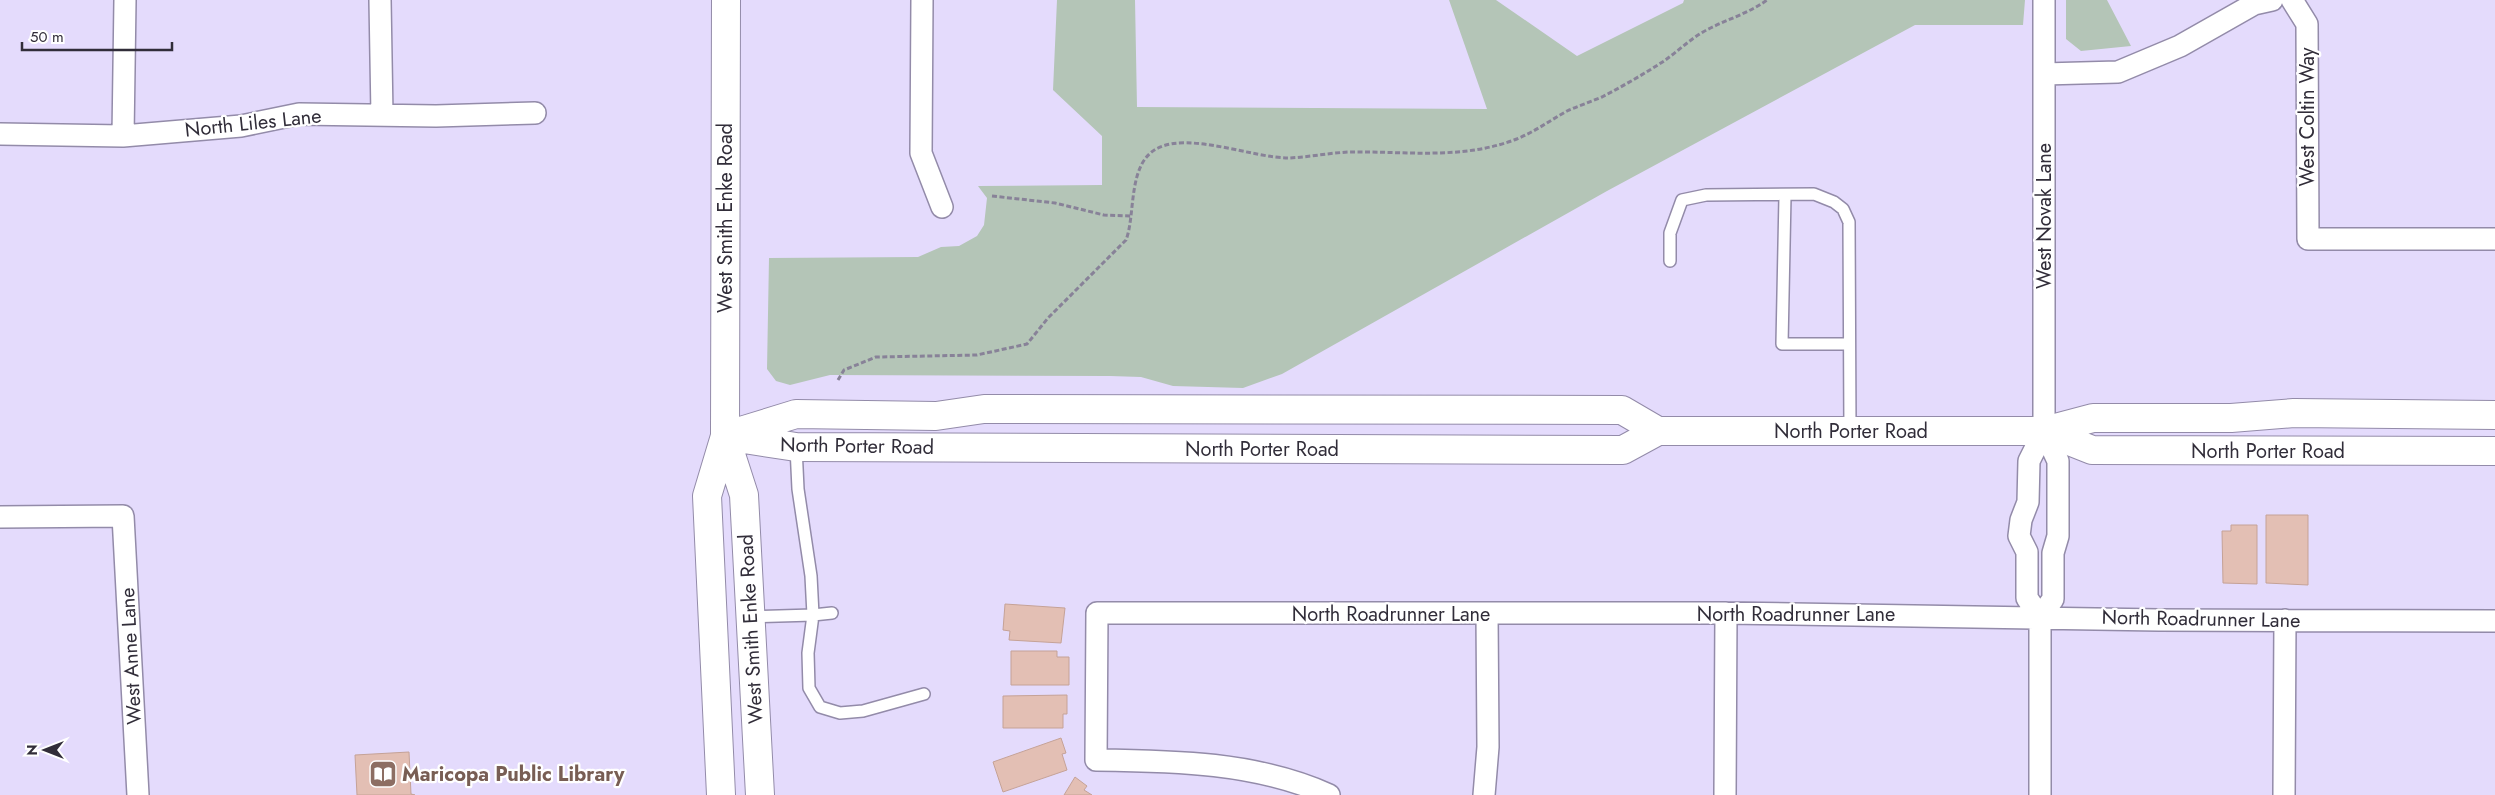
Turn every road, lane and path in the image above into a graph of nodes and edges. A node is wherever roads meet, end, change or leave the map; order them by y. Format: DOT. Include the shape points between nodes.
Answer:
graph roads {
  1 [pos="125,0"];
  2 [pos="380,0"];
  3 [pos="726,0"];
  4 [pos="922,0"];
  5 [pos="1767,0"];
  6 [pos="2044,0"];
  7 [pos="2272,0"];
  8 [pos="2292,0"];
  9 [pos="2044,74"];
  10 [pos="535,113"];
  11 [pos="382,115"];
  12 [pos="0,134"];
  13 [pos="123,136"];
  14 [pos="992,196"];
  15 [pos="1786,196"];
  16 [pos="942,207"];
  17 [pos="1131,216"];
  18 [pos="2495,239"];
  19 [pos="1670,261"];
  20 [pos="1849,344"];
  21 [pos="838,380"];
  22 [pos="2495,415"];
  23 [pos="1658,431"];
  24 [pos="1850,431"];
  25 [pos="2044,431"];
  26 [pos="725,436"];
  27 [pos="796,448"];
  28 [pos="2495,451"];
  29 [pos="0,518"];
  30 [pos="832,613"];
  31 [pos="1726,613"];
  32 [pos="1487,614"];
  33 [pos="813,615"];
  34 [pos="750,616"];
  35 [pos="2040,616"];
  36 [pos="2285,620"];
  37 [pos="2495,621"];
  38 [pos="924,694"];
  39 [pos="138,795"];
  40 [pos="721,795"];
  41 [pos="760,795"];
  42 [pos="1329,795"];
  43 [pos="1484,795"];
  44 [pos="1726,795"];
  45 [pos="2040,795"];
  46 [pos="2284,795"];
  1 -- 13 [label="street"];
  2 -- 11 [label="street"];
  3 -- 26 [label="street, West Smith Enke Road"];
  4 -- 16 [label="street" via="922,153"];
  5 -- 17 [label="path" via="1756,9 1701,33 1631,81 1512,141 1449,154 1349,152 1289,158 1256,155 1206,144 1173,144 1158,148 1144,162 1138,174"];
  6 -- 9 [label="street, West Novak Lane"];
  7 -- 9 [label="street" via="2254,4 2180,46 2118,72"];
  8 -- 18 [label="street, West Coltin Way" via="2307,24 2308,239"];
  9 -- 25 [label="street, West Novak Lane"];
  10 -- 11 [label="street, North Liles Lane"];
  11 -- 13 [label="street, North Liles Lane" via="299,114 241,126"];
  12 -- 13 [label="street, North Liles Lane"];
  14 -- 17 [label="path" via="1055,203 1104,215"];
  15 -- 19 [label="lane" via="1706,195 1682,200 1670,232"];
  15 -- 20 [label="lane" via="1814,194 1834,202 1843,209 1849,222"];
  15 -- 20 [label="lane" via="1782,344"];
  17 -- 21 [label="path" via="1126,240 1048,318 1027,344 977,355 876,357 844,370"];
  20 -- 24 [label="lane"];
  22 -- 25 [label="street, North Porter Road" via="2294,413 2231,418 2093,418"];
  23 -- 24 [label="street, North Porter Road"];
  23 -- 26 [label="street, North Porter Road" via="1622,410 984,409 936,416 796,414"];
  23 -- 27 [label="street, North Porter Road" via="1623,450"];
  24 -- 25 [label="street, North Porter Road"];
  25 -- 28 [label="street, North Porter Road" via="2092,450"];
  25 -- 35 [label="street" via="2058,461 2058,536 2053,553 2053,599"];
  25 -- 35 [label="street" via="2029,461 2028,502 2021,520 2020,536 2027,552 2027,598"];
  26 -- 27 [label="street, North Porter Road"];
  26 -- 34 [label="street, West Smith Enke Road" via="744,495"];
  26 -- 40 [label="street, West Smith Enke Road" via="707,496"];
  27 -- 33 [label="lane"];
  29 -- 39 [label="street, West Anne Lane" via="123,516"];
  30 -- 33 [label="lane"];
  31 -- 32 [label="street, North Roadrunner Lane"];
  31 -- 35 [label="street, North Roadrunner Lane"];
  31 -- 44 [label="street"];
  32 -- 42 [label="street, North Roadrunner Lane" via="1097,613 1096,760 1195,763 1261,773"];
  32 -- 43 [label="street" via="1488,747"];
  33 -- 34 [label="lane"];
  33 -- 38 [label="lane" via="808,653 809,688 820,707 840,713 863,711"];
  34 -- 41 [label="street, West Smith Enke Road"];
  35 -- 36 [label="street, North Roadrunner Lane"];
  35 -- 45 [label="street"];
  36 -- 37 [label="street, North Roadrunner Lane"];
  36 -- 46 [label="street"];
}
